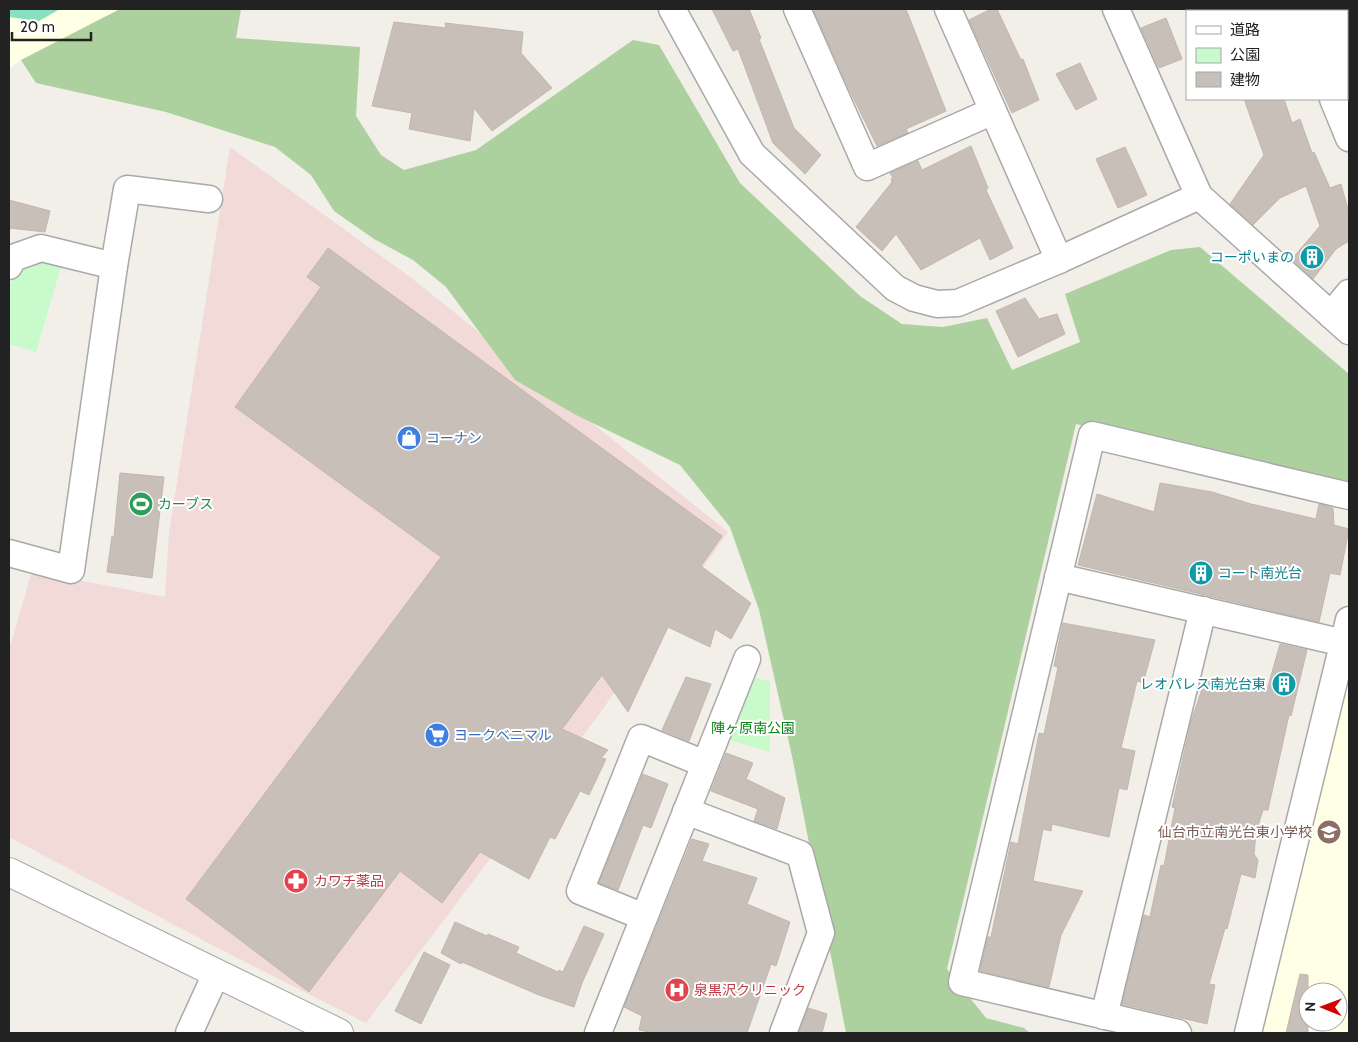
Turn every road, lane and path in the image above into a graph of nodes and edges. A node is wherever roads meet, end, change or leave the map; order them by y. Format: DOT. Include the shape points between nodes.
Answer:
graph roads {
  1 [pos="672,9"];
  2 [pos="797,9"];
  3 [pos="948,9"];
  4 [pos="1125,12"];
  5 [pos="1333,100"];
  6 [pos="993,111"];
  7 [pos="1349,138"];
  8 [pos="1199,196"];
  9 [pos="209,199"];
  10 [pos="1060,260"];
  11 [pos="9,266"];
  12 [pos="114,266"];
  13 [pos="1349,293"];
  14 [pos="1340,323"];
  15 [pos="1349,496"];
  16 [pos="9,553"];
  17 [pos="1058,577"];
  18 [pos="1203,610"];
  19 [pos="1346,632"];
  20 [pos="747,659"];
  21 [pos="705,764"];
  22 [pos="686,811"];
  23 [pos="9,872"];
  24 [pos="644,917"];
  25 [pos="216,974"];
  26 [pos="1104,1016"];
  27 [pos="1139,1029"];
  28 [pos="189,1033"];
  29 [pos="339,1033"];
  30 [pos="598,1033"];
  31 [pos="783,1033"];
  32 [pos="1178,1033"];
  33 [pos="1248,1033"];
  1 -- 10 [label="street" via="752,154 895,288 936,304 958,303"];
  2 -- 6 [label="street" via="867,167"];
  3 -- 6 [label="street"];
  4 -- 8 [label="street"];
  5 -- 7 [label="street"];
  6 -- 10 [label="street"];
  8 -- 10 [label="street"];
  8 -- 14 [label="street"];
  9 -- 12 [label="street" via="127,189"];
  11 -- 12 [label="street" via="12,258 41,248"];
  12 -- 16 [label="street" via="71,570"];
  13 -- 14 [label="street"];
  15 -- 17 [label="street" via="1092,435"];
  17 -- 18 [label="street"];
  17 -- 26 [label="street" via="962,982"];
  18 -- 19 [label="street"];
  18 -- 26 [label="street"];
  19 -- 33 [label="street"];
  20 -- 21 [label="street"];
  21 -- 22 [label="street"];
  21 -- 24 [label="street" via="642,738 580,891"];
  22 -- 24 [label="street"];
  22 -- 31 [label="street" via="800,854 821,933"];
  23 -- 25 [label="street"];
  24 -- 30 [label="street"];
  25 -- 28 [label="street"];
  25 -- 29 [label="street"];
  26 -- 27 [label="street"];
  27 -- 32 [label="street"];
}
